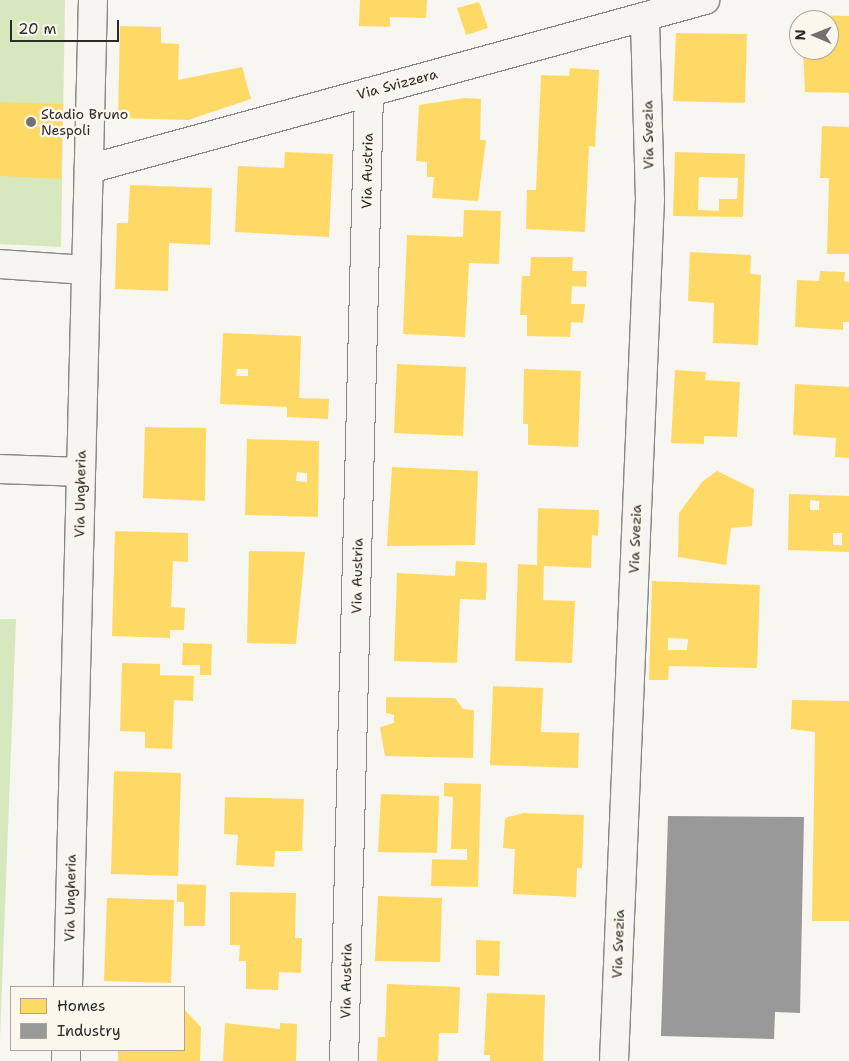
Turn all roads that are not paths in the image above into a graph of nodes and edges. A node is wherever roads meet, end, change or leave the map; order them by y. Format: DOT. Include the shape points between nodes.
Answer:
graph roads {
  1 [pos="92,0"];
  2 [pos="705,0"];
  3 [pos="645,17"];
  4 [pos="369,92"];
  5 [pos="89,169"];
  6 [pos="0,264"];
  7 [pos="86,270"];
  8 [pos="0,468"];
  9 [pos="81,472"];
  10 [pos="68,986"];
  11 [pos="344,1061"];
  12 [pos="614,1061"];
  1 -- 5 [label="street, Via Ungheria"];
  2 -- 3 [label="street, Via Svizzera"];
  3 -- 4 [label="street, Via Svizzera"];
  3 -- 12 [label="street, Via Svezia" via="650,200"];
  4 -- 5 [label="street, Via Svizzera"];
  4 -- 11 [label="street, Via Austria"];
  5 -- 7 [label="street, Via Ungheria"];
  6 -- 7 [label="street"];
  7 -- 9 [label="street, Via Ungheria"];
  8 -- 9 [label="street"];
  9 -- 10 [label="street, Via Ungheria"];
}
